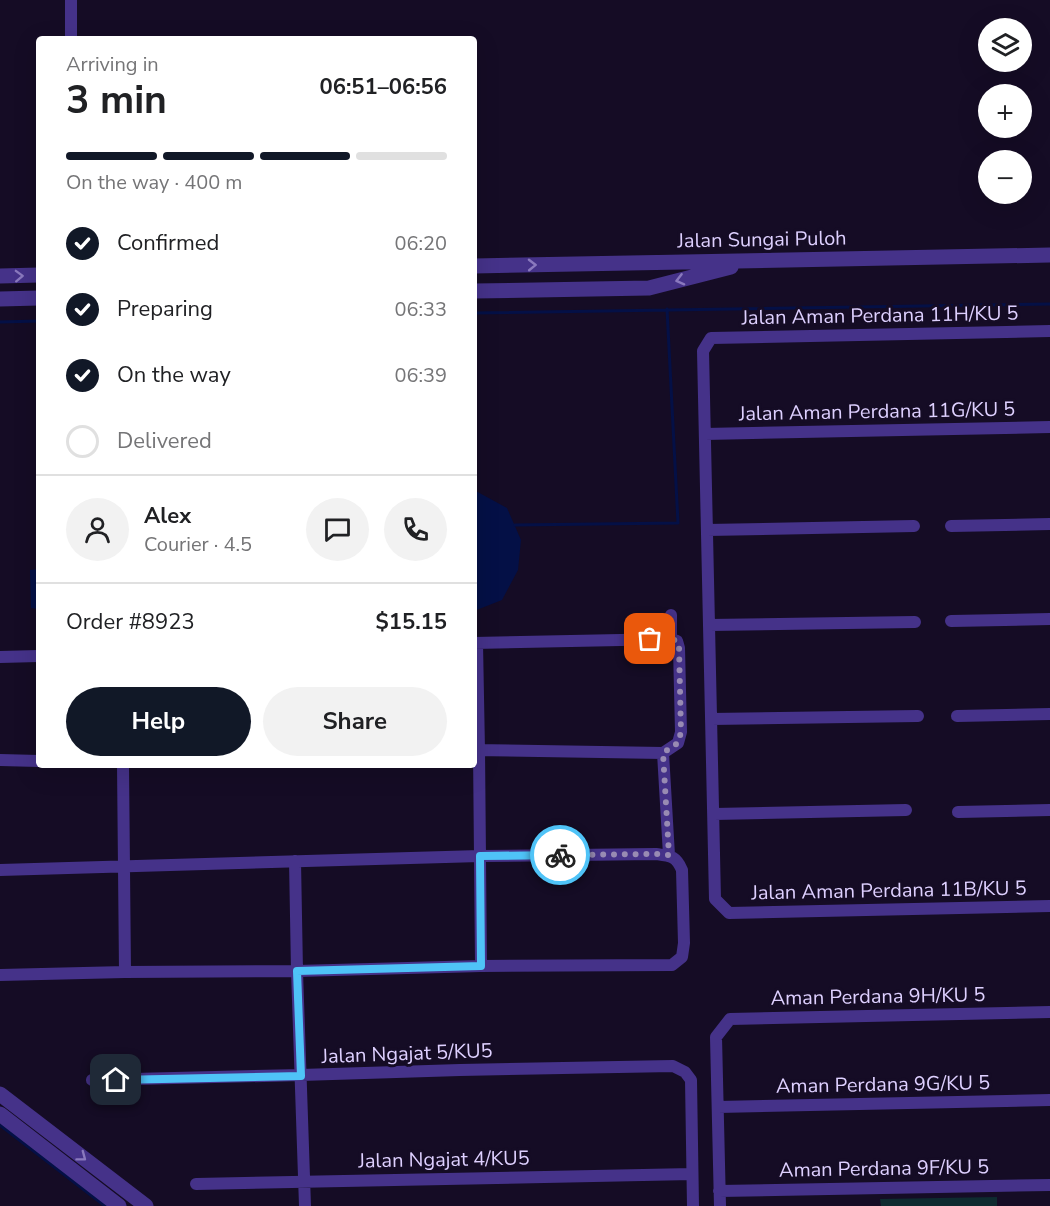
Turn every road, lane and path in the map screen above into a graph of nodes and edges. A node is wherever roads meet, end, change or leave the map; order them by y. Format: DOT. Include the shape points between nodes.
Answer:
graph roads {
  1 [pos="70,0"];
  2 [pos="71,36"];
  3 [pos="1050,255"];
  4 [pos="758,261"];
  5 [pos="477,266"];
  6 [pos="36,275"];
  7 [pos="0,276"];
  8 [pos="477,291"];
  9 [pos="0,298"];
  10 [pos="36,298"];
  11 [pos="1050,331"];
  12 [pos="1050,427"];
  13 [pos="705,434"];
  14 [pos="1050,524"];
  15 [pos="914,526"];
  16 [pos="951,526"];
  17 [pos="707,530"];
  18 [pos="671,615"];
  19 [pos="1050,619"];
  20 [pos="951,621"];
  21 [pos="915,622"];
  22 [pos="709,625"];
  23 [pos="671,639"];
  24 [pos="477,643"];
  25 [pos="36,656"];
  26 [pos="0,657"];
  27 [pos="1050,714"];
  28 [pos="918,716"];
  29 [pos="957,716"];
  30 [pos="711,719"];
  31 [pos="477,750"];
  32 [pos="663,753"];
  33 [pos="0,760"];
  34 [pos="36,761"];
  35 [pos="123,768"];
  36 [pos="906,810"];
  37 [pos="1050,810"];
  38 [pos="958,812"];
  39 [pos="714,814"];
  40 [pos="669,855"];
  41 [pos="480,856"];
  42 [pos="295,861"];
  43 [pos="123,866"];
  44 [pos="0,870"];
  45 [pos="1050,906"];
  46 [pos="481,966"];
  47 [pos="297,971"];
  48 [pos="125,972"];
  49 [pos="0,975"];
  50 [pos="1050,1012"];
  51 [pos="301,1076"];
  52 [pos="92,1080"];
  53 [pos="0,1094"];
  54 [pos="1050,1100"];
  55 [pos="718,1107"];
  56 [pos="0,1114"];
  57 [pos="692,1174"];
  58 [pos="304,1181"];
  59 [pos="196,1184"];
  60 [pos="1050,1185"];
  61 [pos="719,1191"];
  62 [pos="118,1206"];
  63 [pos="146,1206"];
  64 [pos="305,1206"];
  65 [pos="693,1206"];
  66 [pos="720,1206"];
  1 -- 2 [label="street"];
  3 -- 4 [label="street, Jalan Sungai Puloh"];
  5 -- 4 [label="street, Jalan Sungai Puloh, one-way"];
  4 -- 8 [label="street, one-way" via="649,288"];
  7 -- 6 [label="street, one-way"];
  9 -- 10 [label="street"];
  11 -- 13 [label="street, Jalan Aman Perdana 11H/KU 5" via="711,338 703,351"];
  12 -- 13 [label="street, Jalan Aman Perdana 11G/KU 5"];
  13 -- 17 [label="street"];
  14 -- 16 [label="street"];
  15 -- 17 [label="street"];
  17 -- 22 [label="street"];
  18 -- 23 [label="street"];
  19 -- 20 [label="street"];
  21 -- 22 [label="street"];
  22 -- 30 [label="street"];
  23 -- 24 [label="street"];
  23 -- 32 [label="street" via="677,641 679,648 681,732 678,743"];
  25 -- 26 [label="street"];
  27 -- 29 [label="street"];
  28 -- 30 [label="street"];
  30 -- 39 [label="street"];
  31 -- 32 [label="street"];
  31 -- 41 [label="street"];
  32 -- 40 [label="street"];
  33 -- 34 [label="street"];
  35 -- 43 [label="street"];
  36 -- 39 [label="street"];
  37 -- 38 [label="street"];
  39 -- 45 [label="street, Jalan Aman Perdana 11B/KU 5" via="715,899 729,913"];
  40 -- 41 [label="street"];
  40 -- 46 [label="street" via="678,860 683,881 684,943 682,957 672,964"];
  41 -- 42 [label="street"];
  41 -- 46 [label="street"];
  42 -- 43 [label="street"];
  42 -- 47 [label="street"];
  43 -- 44 [label="street"];
  43 -- 48 [label="street"];
  46 -- 47 [label="street"];
  47 -- 48 [label="street"];
  47 -- 51 [label="street"];
  48 -- 49 [label="street"];
  50 -- 55 [label="street, Aman Perdana 9H/KU 5" via="729,1019 716,1037"];
  51 -- 52 [label="street, Jalan Ngajat 5/KU5"];
  51 -- 57 [label="street, Jalan Ngajat 5/KU5" via="673,1066 691,1080"];
  51 -- 58 [label="street"];
  53 -- 63 [label="street, one-way"];
  54 -- 55 [label="street, Aman Perdana 9G/KU 5"];
  55 -- 61 [label="street"];
  56 -- 62 [label="street"];
  57 -- 58 [label="street, Jalan Ngajat 4/KU5"];
  57 -- 65 [label="street"];
  58 -- 59 [label="street, Jalan Ngajat 4/KU5"];
  58 -- 64 [label="street"];
  60 -- 61 [label="street, Aman Perdana 9F/KU 5"];
  61 -- 66 [label="street"];
}
